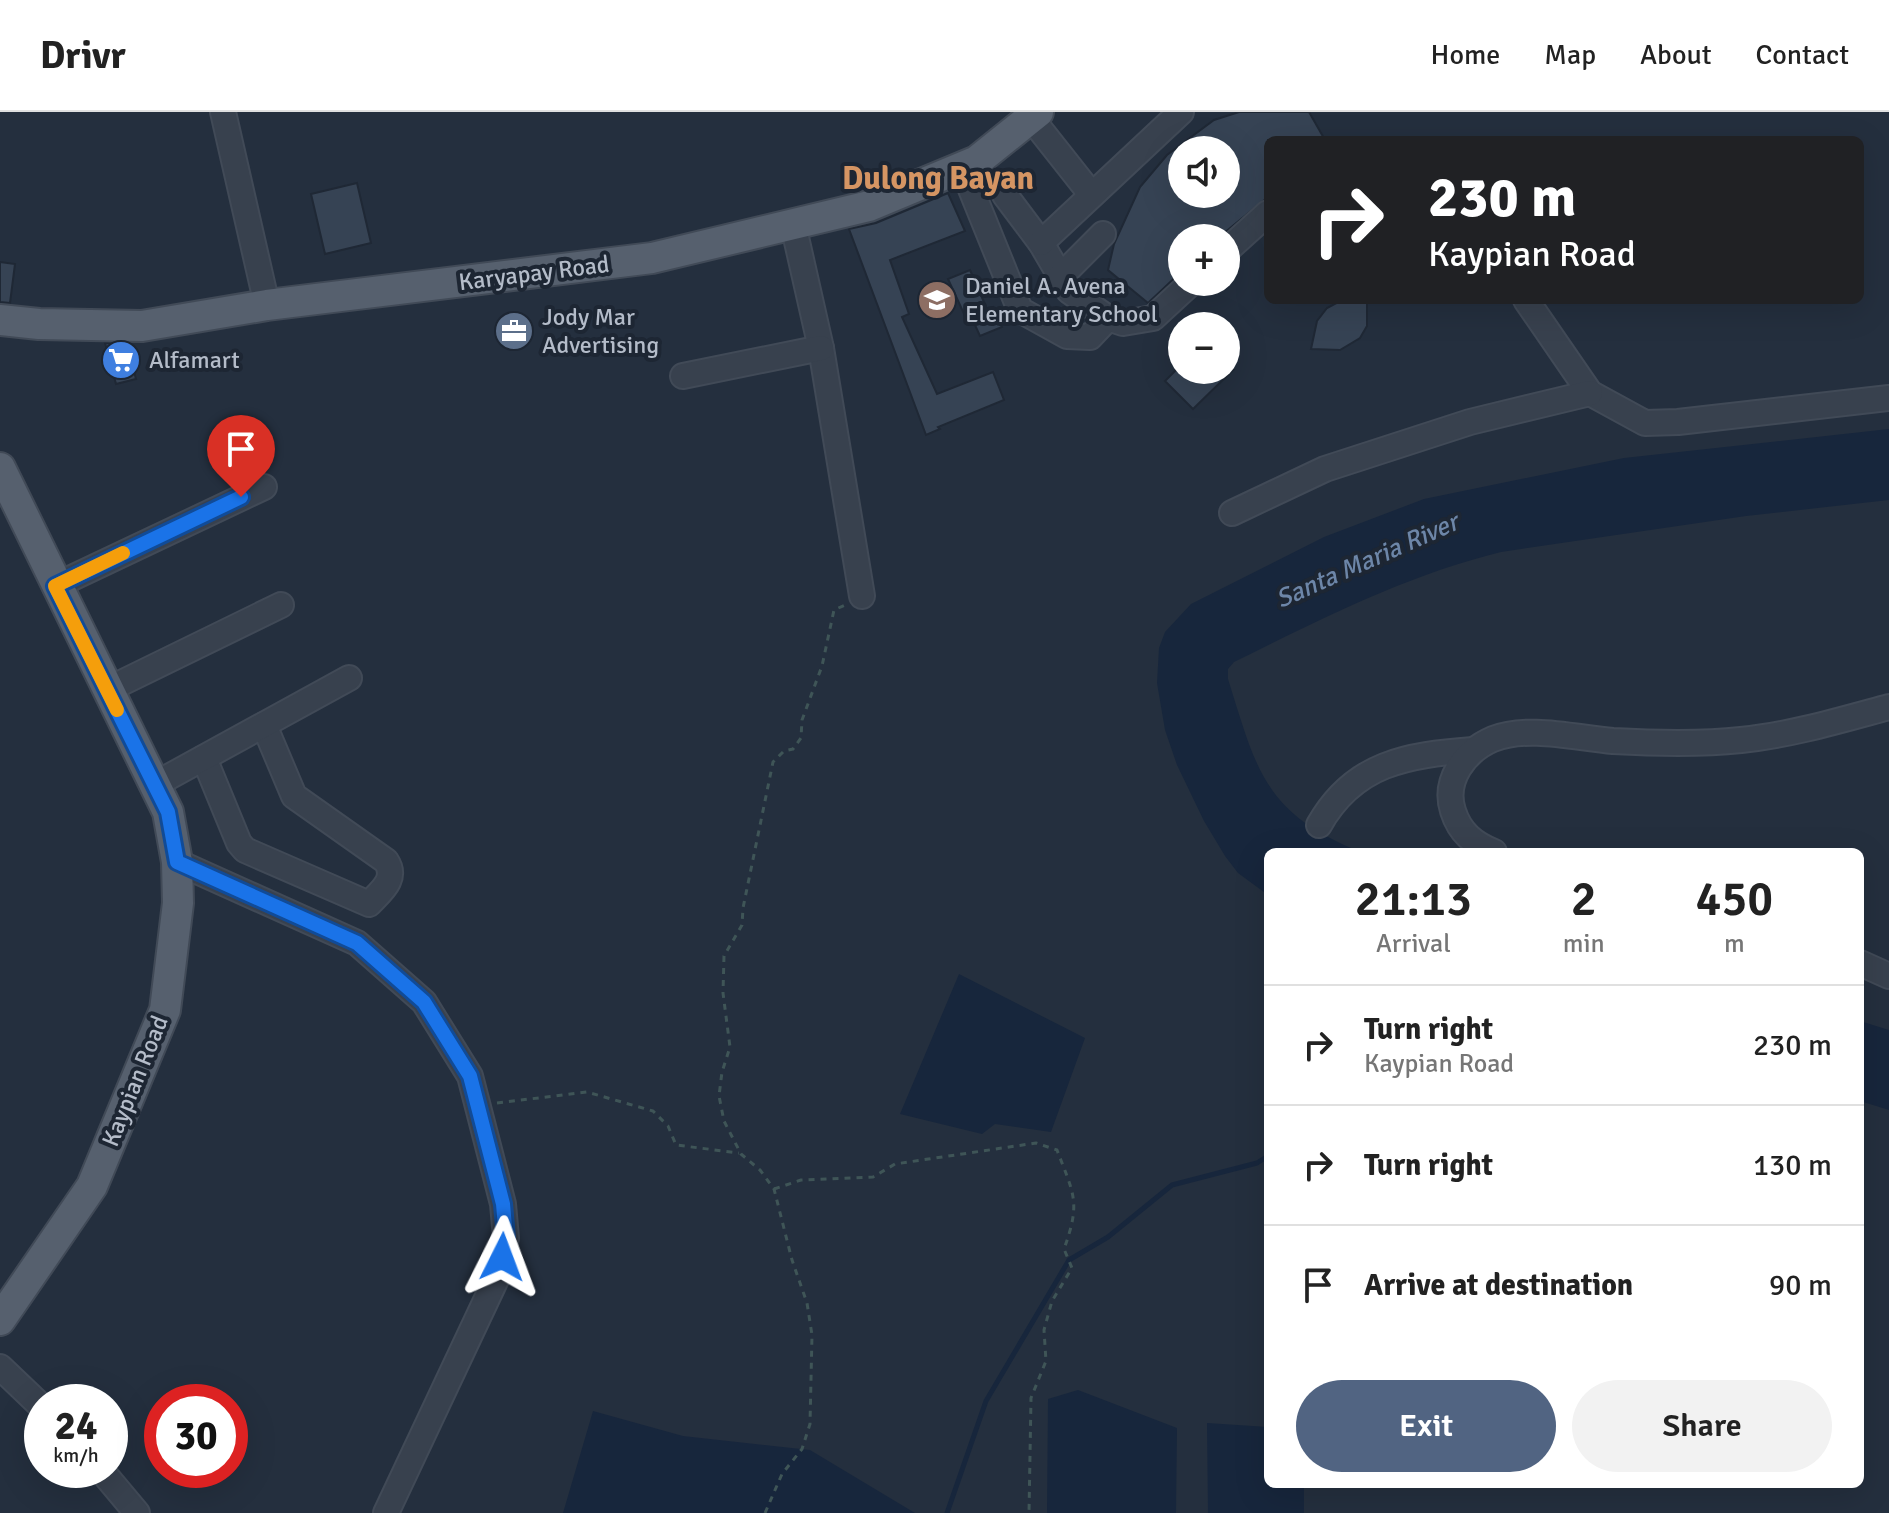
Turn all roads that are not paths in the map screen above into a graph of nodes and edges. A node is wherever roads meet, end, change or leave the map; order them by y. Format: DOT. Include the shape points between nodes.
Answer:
graph roads {
  1 [pos="223,112"];
  2 [pos="1181,112"];
  3 [pos="1035,115"];
  4 [pos="962,167"];
  5 [pos="1091,194"];
  6 [pos="1005,195"];
  7 [pos="1264,217"];
  8 [pos="793,224"];
  9 [pos="1103,234"];
  10 [pos="1240,238"];
  11 [pos="1041,243"];
  12 [pos="1065,284"];
  13 [pos="1177,296"];
  14 [pos="1529,304"];
  15 [pos="267,305"];
  16 [pos="1032,318"];
  17 [pos="1108,318"];
  18 [pos="0,320"];
  19 [pos="821,348"];
  20 [pos="683,376"];
  21 [pos="1590,393"];
  22 [pos="1889,398"];
  23 [pos="2,477"];
  24 [pos="264,487"];
  25 [pos="1232,513"];
  26 [pos="55,586"];
  27 [pos="862,596"];
  28 [pos="281,605"];
  29 [pos="349,678"];
  30 [pos="107,690"];
  31 [pos="1889,707"];
  32 [pos="264,725"];
  33 [pos="1473,750"];
  34 [pos="204,758"];
  35 [pos="154,785"];
  36 [pos="1319,825"];
  37 [pos="1484,848"];
  38 [pos="177,862"];
  39 [pos="1864,965"];
  40 [pos="1889,976"];
  41 [pos="1,1317"];
  42 [pos="0,1367"];
  43 [pos="24,1390"];
  44 [pos="116,1488"];
  45 [pos="137,1513"];
  46 [pos="386,1513"];
  1 -- 15 [label="street"];
  2 -- 5 [label="street"];
  3 -- 4 [label="main road, Karyapay Road"];
  3 -- 5 [label="street"];
  4 -- 8 [label="main road, Karyapay Road" via="869,206"];
  4 -- 16 [label="street" via="1020,310"];
  5 -- 11 [label="street"];
  6 -- 11 [label="street"];
  7 -- 10 [label="street"];
  8 -- 15 [label="main road, Karyapay Road" via="652,258"];
  8 -- 19 [label="street"];
  9 -- 12 [label="street"];
  11 -- 12 [label="street"];
  12 -- 16 [label="street"];
  12 -- 17 [label="street"];
  13 -- 17 [label="street" via="1153,318 1123,323"];
  14 -- 21 [label="street"];
  15 -- 18 [label="main road, Karyapay Road" via="142,326"];
  16 -- 17 [label="street" via="1067,336 1090,337"];
  19 -- 20 [label="street"];
  19 -- 27 [label="street"];
  21 -- 22 [label="street" via="1645,423"];
  21 -- 25 [label="street" via="1470,422 1325,469"];
  23 -- 26 [label="main road, Kaypian Road"];
  24 -- 26 [label="street"];
  26 -- 30 [label="main road, Kaypian Road"];
  28 -- 30 [label="street"];
  29 -- 32 [label="street"];
  30 -- 35 [label="main road, Kaypian Road"];
  31 -- 33 [label="street" via="1740,740 1618,741 1523,733"];
  32 -- 34 [label="street"];
  32 -- 34 [label="street" via="294,796 391,868 389,883 369,904 245,850"];
  33 -- 36 [label="street" via="1405,758 1356,780 1332,801"];
  33 -- 37 [label="street" via="1455,772 1452,809 1461,830"];
  34 -- 35 [label="street"];
  35 -- 38 [label="main road, Kaypian Road" via="168,812"];
  38 -- 41 [label="main road, Kaypian Road" via="178,903 165,1010 92,1186"];
  38 -- 46 [label="street" via="357,943 424,1002 470,1076 503,1204 506,1238 498,1275"];
  39 -- 40 [label="street"];
  42 -- 43 [label="street"];
  44 -- 45 [label="street"];
}
